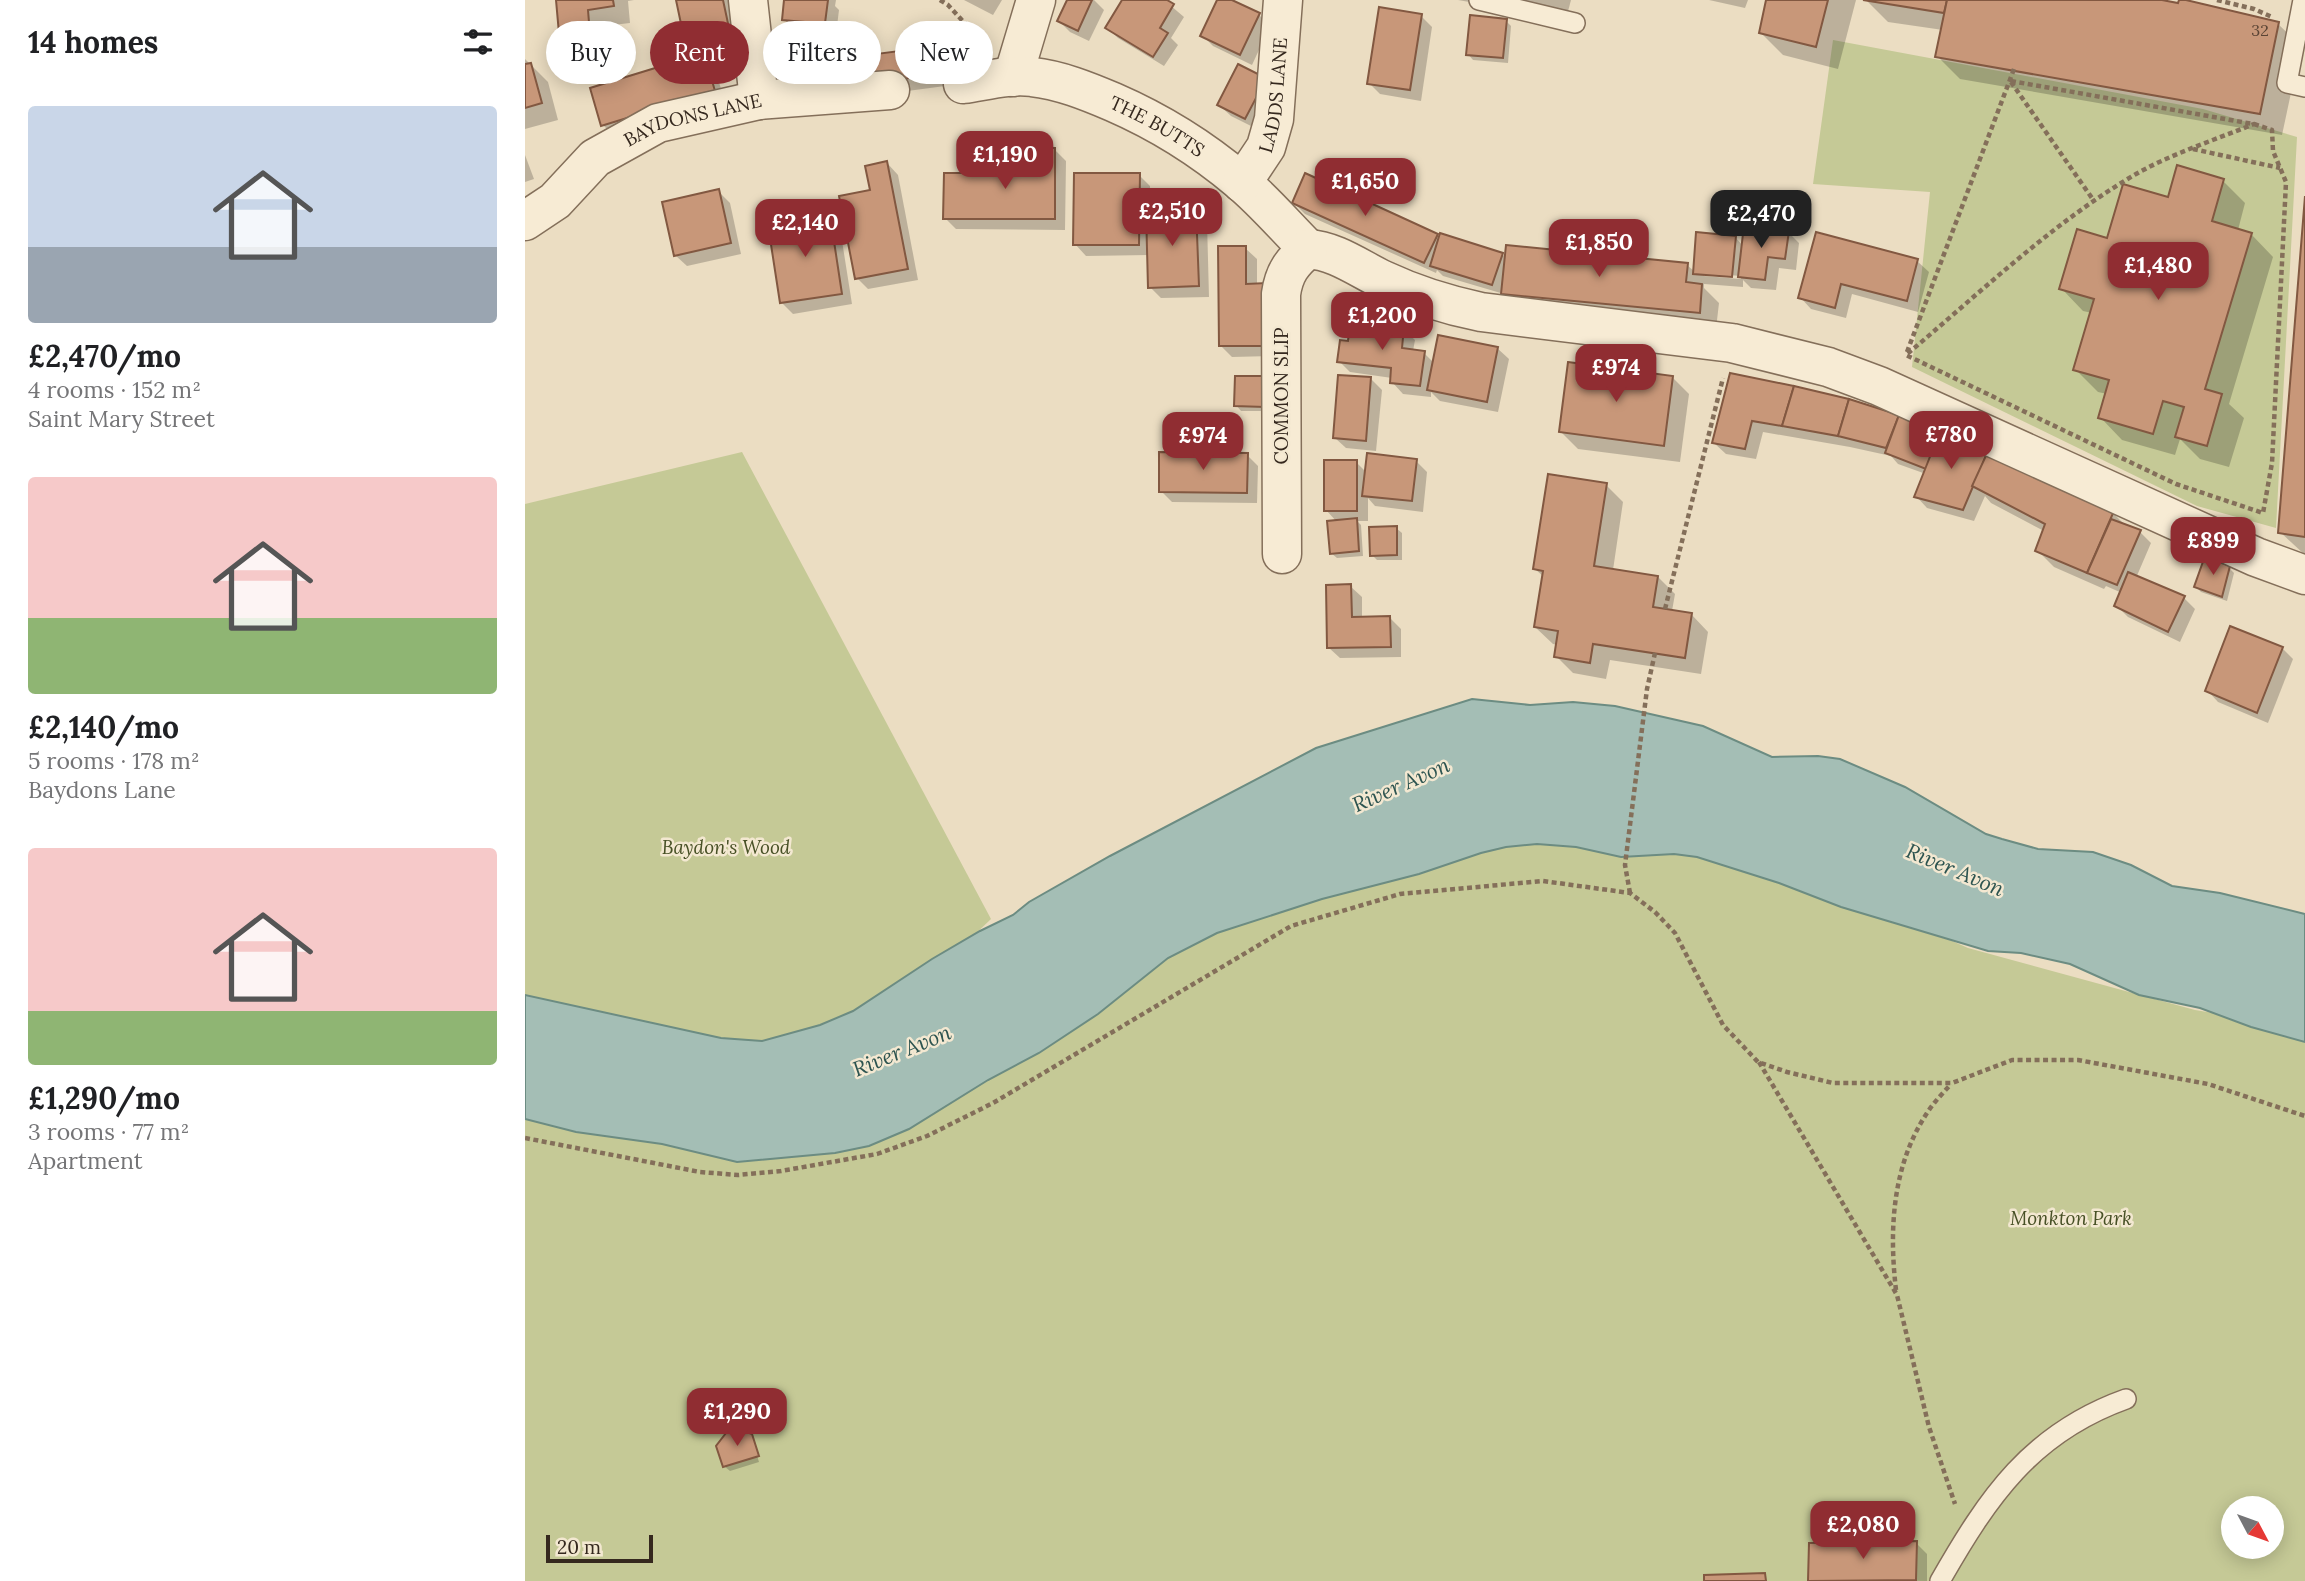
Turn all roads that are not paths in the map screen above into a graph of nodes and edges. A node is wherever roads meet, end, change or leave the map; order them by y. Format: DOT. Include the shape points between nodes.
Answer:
graph roads {
  1 [pos="748,0"];
  2 [pos="1037,0"];
  3 [pos="1283,0"];
  4 [pos="1479,0"];
  5 [pos="2303,0"];
  6 [pos="1576,23"];
  7 [pos="1013,76"];
  8 [pos="993,79"];
  9 [pos="2305,87"];
  10 [pos="890,90"];
  11 [pos="759,100"];
  12 [pos="1242,183"];
  13 [pos="525,221"];
  14 [pos="1308,249"];
  15 [pos="1282,554"];
  16 [pos="2305,575"];
  17 [pos="2126,1399"];
  18 [pos="1940,1581"];
  1 -- 11 [label="street"];
  2 -- 7 [label="street"];
  3 -- 12 [label="street, LADDS LANE" via="1274,119 1266,147"];
  4 -- 6 [label="lane"];
  5 -- 9 [label="lane" via="2287,83"];
  7 -- 8 [label="street, THE BUTTS"];
  7 -- 12 [label="street, THE BUTTS" via="1081,89 1136,112 1186,139"];
  10 -- 11 [label="street, BAYDONS LANE"];
  11 -- 13 [label="street, BAYDONS LANE" via="657,123 595,158 555,201"];
  12 -- 14 [label="street, THE BUTTS"];
  14 -- 15 [label="street, COMMON SLIP" via="1293,261 1281,293"];
  14 -- 16 [label="street" via="1323,250 1415,294 1481,313 1732,343 1828,367"];
  17 -- 18 [label="lane" via="2060,1431 2029,1458 1996,1493"];
}
